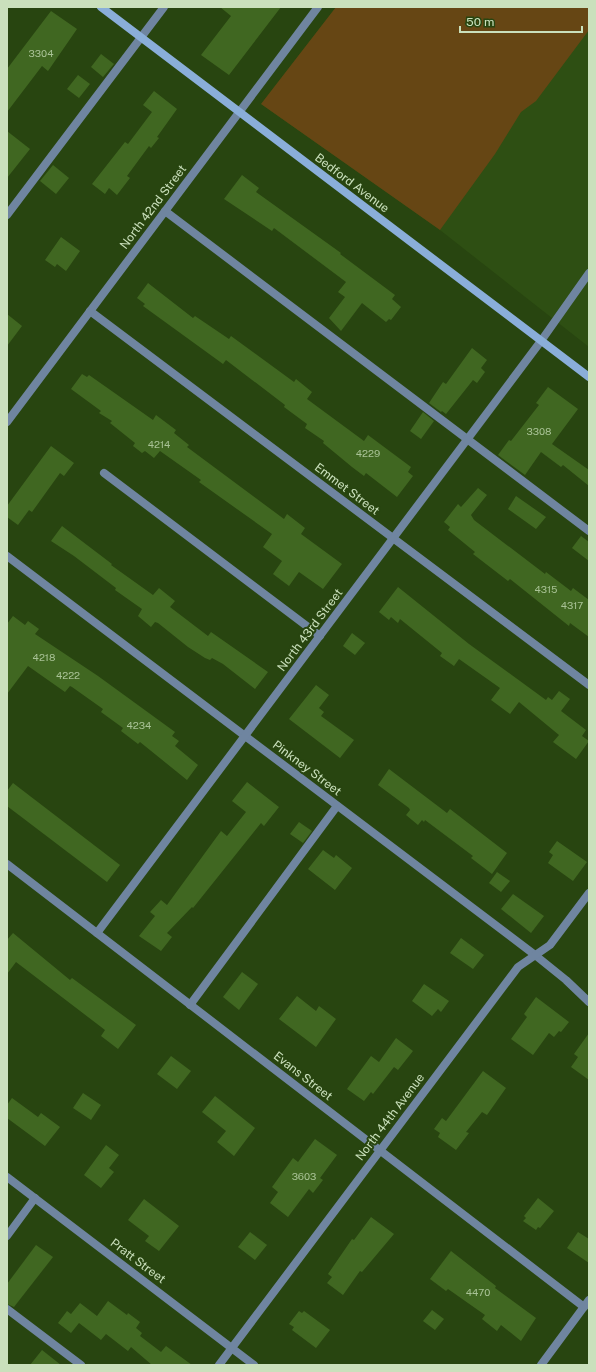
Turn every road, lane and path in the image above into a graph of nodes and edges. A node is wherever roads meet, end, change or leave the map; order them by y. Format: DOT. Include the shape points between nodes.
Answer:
graph roads {
  1 [pos="100,7"];
  2 [pos="164,7"];
  3 [pos="318,7"];
  4 [pos="141,38"];
  5 [pos="239,112"];
  6 [pos="165,211"];
  7 [pos="7,215"];
  8 [pos="589,274"];
  9 [pos="90,311"];
  10 [pos="540,340"];
  11 [pos="589,377"];
  12 [pos="7,422"];
  13 [pos="467,439"];
  14 [pos="104,473"];
  15 [pos="589,531"];
  16 [pos="393,539"];
  17 [pos="7,556"];
  18 [pos="320,636"];
  19 [pos="589,685"];
  20 [pos="244,736"];
  21 [pos="337,806"];
  22 [pos="7,864"];
  23 [pos="589,893"];
  24 [pos="97,933"];
  25 [pos="535,955"];
  26 [pos="589,1002"];
  27 [pos="190,1005"];
  28 [pos="380,1151"];
  29 [pos="7,1177"];
  30 [pos="35,1198"];
  31 [pos="7,1236"];
  32 [pos="586,1303"];
  33 [pos="7,1309"];
  34 [pos="232,1348"];
  35 [pos="81,1365"];
  36 [pos="219,1365"];
  37 [pos="254,1365"];
  38 [pos="541,1365"];
  1 -- 4 [label="street, Bedford Avenue"];
  2 -- 4 [label="street"];
  3 -- 5 [label="street, North 42nd Street"];
  4 -- 5 [label="street, Bedford Avenue"];
  4 -- 7 [label="street"];
  5 -- 6 [label="street, North 42nd Street"];
  5 -- 10 [label="street, Bedford Avenue"];
  6 -- 9 [label="street, North 42nd Street"];
  6 -- 13 [label="street"];
  8 -- 10 [label="street, North 43rd Street"];
  9 -- 12 [label="street, North 42nd Street"];
  9 -- 16 [label="street, Emmet Street"];
  10 -- 11 [label="street, Bedford Avenue"];
  10 -- 13 [label="street, North 43rd Street"];
  13 -- 15 [label="street"];
  13 -- 16 [label="street, North 43rd Street"];
  14 -- 18 [label="street"];
  16 -- 18 [label="street, North 43rd Street"];
  16 -- 19 [label="street, Emmet Street"];
  17 -- 20 [label="street, Pinkney Street"];
  18 -- 20 [label="street, North 43rd Street"];
  20 -- 21 [label="street, Pinkney Street"];
  20 -- 24 [label="street, North 43rd Street"];
  21 -- 25 [label="street, Pinkney Street"];
  21 -- 27 [label="street"];
  22 -- 24 [label="street, Evans Street"];
  23 -- 25 [label="street, North 44th Avenue" via="550,945"];
  24 -- 27 [label="street, Evans Street"];
  25 -- 26 [label="street, Pinkney Street"];
  25 -- 28 [label="street, North 44th Avenue" via="518,967"];
  27 -- 28 [label="street, Evans Street"];
  28 -- 32 [label="street, Evans Street"];
  28 -- 34 [label="street, North 44th Avenue"];
  29 -- 30 [label="street, Pratt Street"];
  30 -- 31 [label="street"];
  30 -- 34 [label="street, Pratt Street"];
  32 -- 38 [label="street"];
  33 -- 35 [label="street"];
  34 -- 36 [label="street, North 44th Avenue"];
  34 -- 37 [label="street, Pratt Street"];
}
